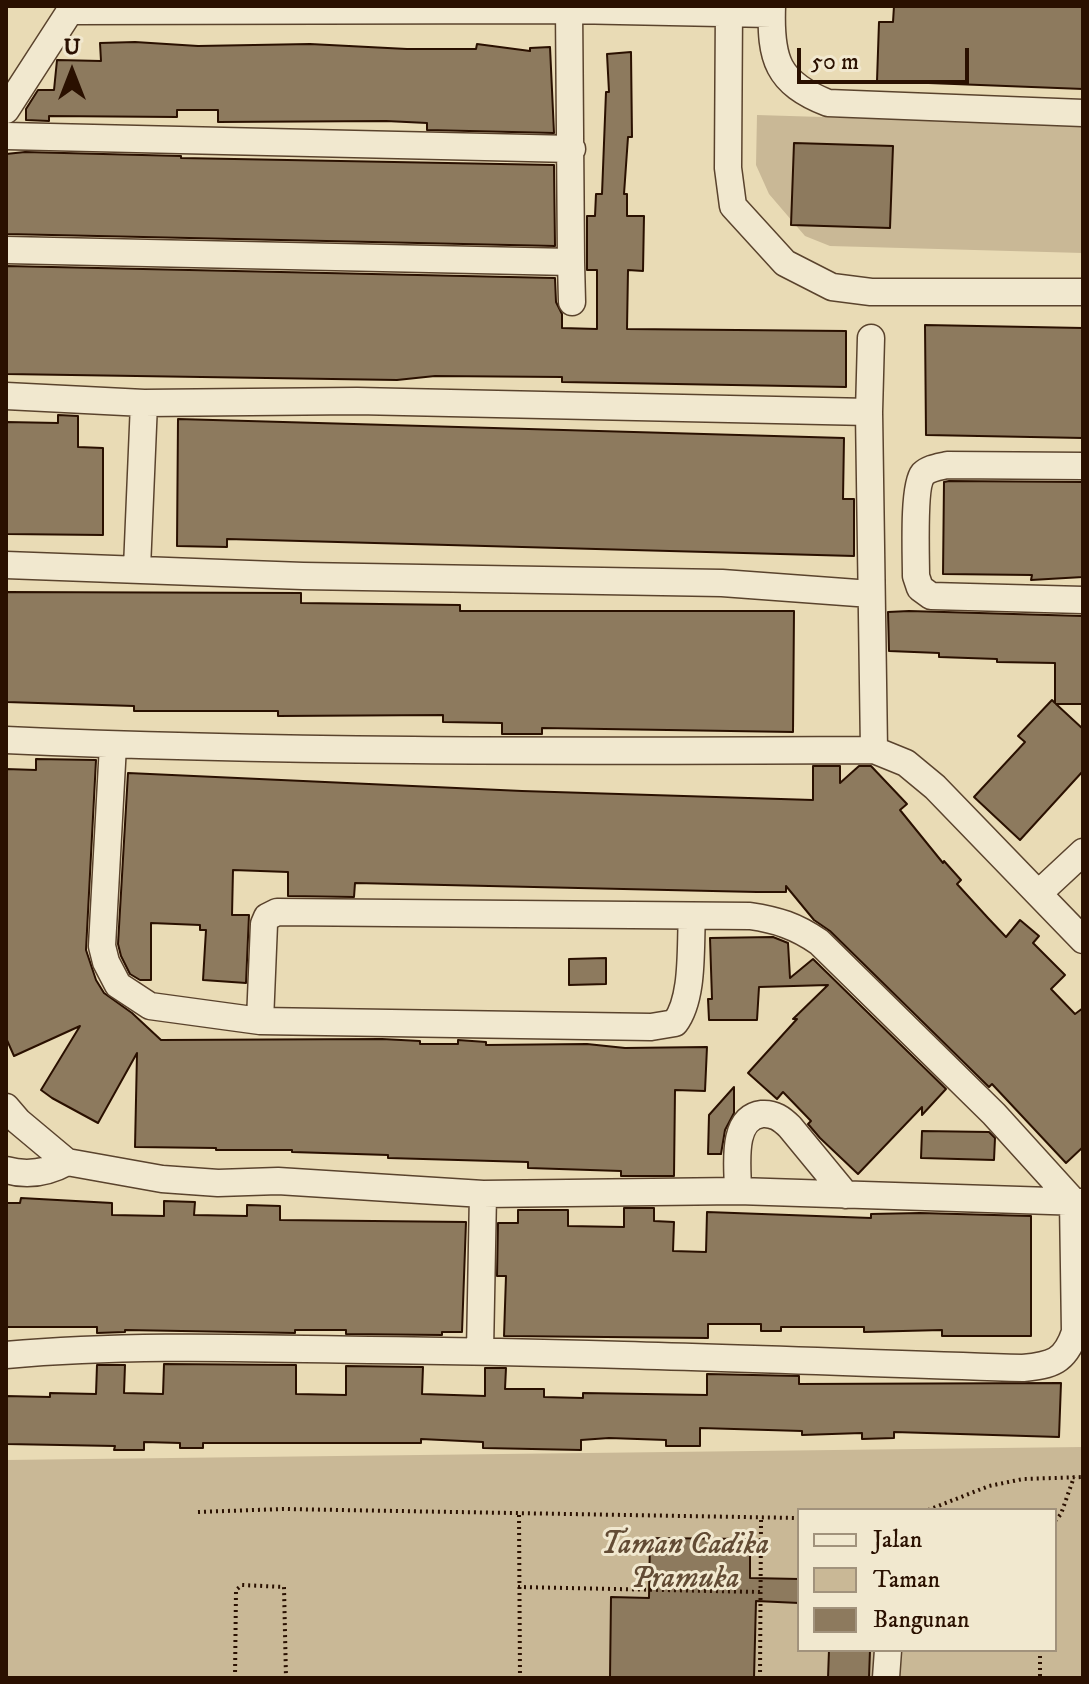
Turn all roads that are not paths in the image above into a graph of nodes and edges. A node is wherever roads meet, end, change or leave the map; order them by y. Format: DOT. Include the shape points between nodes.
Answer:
graph roads {
  1 [pos="569,8"];
  2 [pos="69,9"];
  3 [pos="729,10"];
  4 [pos="771,10"];
  5 [pos="6,110"];
  6 [pos="1083,113"];
  7 [pos="6,136"];
  8 [pos="572,149"];
  9 [pos="6,250"];
  10 [pos="571,262"];
  11 [pos="1083,292"];
  12 [pos="572,302"];
  13 [pos="871,338"];
  14 [pos="6,396"];
  15 [pos="144,403"];
  16 [pos="869,412"];
  17 [pos="1083,466"];
  18 [pos="6,565"];
  19 [pos="137,568"];
  20 [pos="871,594"];
  21 [pos="1083,600"];
  22 [pos="6,740"];
  23 [pos="113,745"];
  24 [pos="874,750"];
  25 [pos="1083,852"];
  26 [pos="1039,893"];
  27 [pos="692,916"];
  28 [pos="1083,940"];
  29 [pos="260,1021"];
  30 [pos="6,1107"];
  31 [pos="67,1162"];
  32 [pos="6,1170"];
  33 [pos="738,1191"];
  34 [pos="483,1194"];
  35 [pos="846,1195"];
  36 [pos="1078,1201"];
  37 [pos="480,1351"];
  38 [pos="6,1355"];
  39 [pos="888,1652"];
  40 [pos="886,1678"];
  1 -- 2 [label="street"];
  1 -- 3 [label="street"];
  1 -- 8 [label="street"];
  2 -- 5 [label="street"];
  3 -- 4 [label="street"];
  3 -- 11 [label="street" via="728,168 733,206 785,263 832,287 871,292"];
  4 -- 6 [label="street" via="779,70 807,95 828,103"];
  7 -- 8 [label="street"];
  8 -- 10 [label="street"];
  9 -- 10 [label="street"];
  10 -- 12 [label="street"];
  13 -- 16 [label="street"];
  14 -- 15 [label="street"];
  15 -- 16 [label="street" via="357,401"];
  15 -- 19 [label="street"];
  16 -- 20 [label="street"];
  17 -- 21 [label="street" via="932,468 923,474 918,490 916,576 931,596"];
  18 -- 19 [label="street"];
  19 -- 20 [label="street" via="722,583"];
  20 -- 24 [label="street"];
  22 -- 23 [label="street"];
  23 -- 24 [label="street"];
  23 -- 29 [label="street" via="102,946 112,975 128,994 150,1006"];
  24 -- 26 [label="street" via="921,774"];
  25 -- 26 [label="street"];
  26 -- 28 [label="street"];
  27 -- 29 [label="street" via="687,996 675,1023 651,1027"];
  27 -- 29 [label="street" via="277,912 264,924"];
  27 -- 36 [label="street" via="779,920 819,942"];
  30 -- 31 [label="street"];
  31 -- 32 [label="street" via="51,1171"];
  31 -- 34 [label="street" via="162,1179"];
  33 -- 34 [label="street"];
  33 -- 35 [label="street"];
  33 -- 35 [label="street" via="742,1128 759,1114 771,1114 790,1127"];
  34 -- 37 [label="street"];
  35 -- 36 [label="street"];
  36 -- 37 [label="street" via="1075,1332 1069,1348 1043,1366"];
  37 -- 38 [label="street" via="244,1348"];
  39 -- 40 [label="street"];
}
